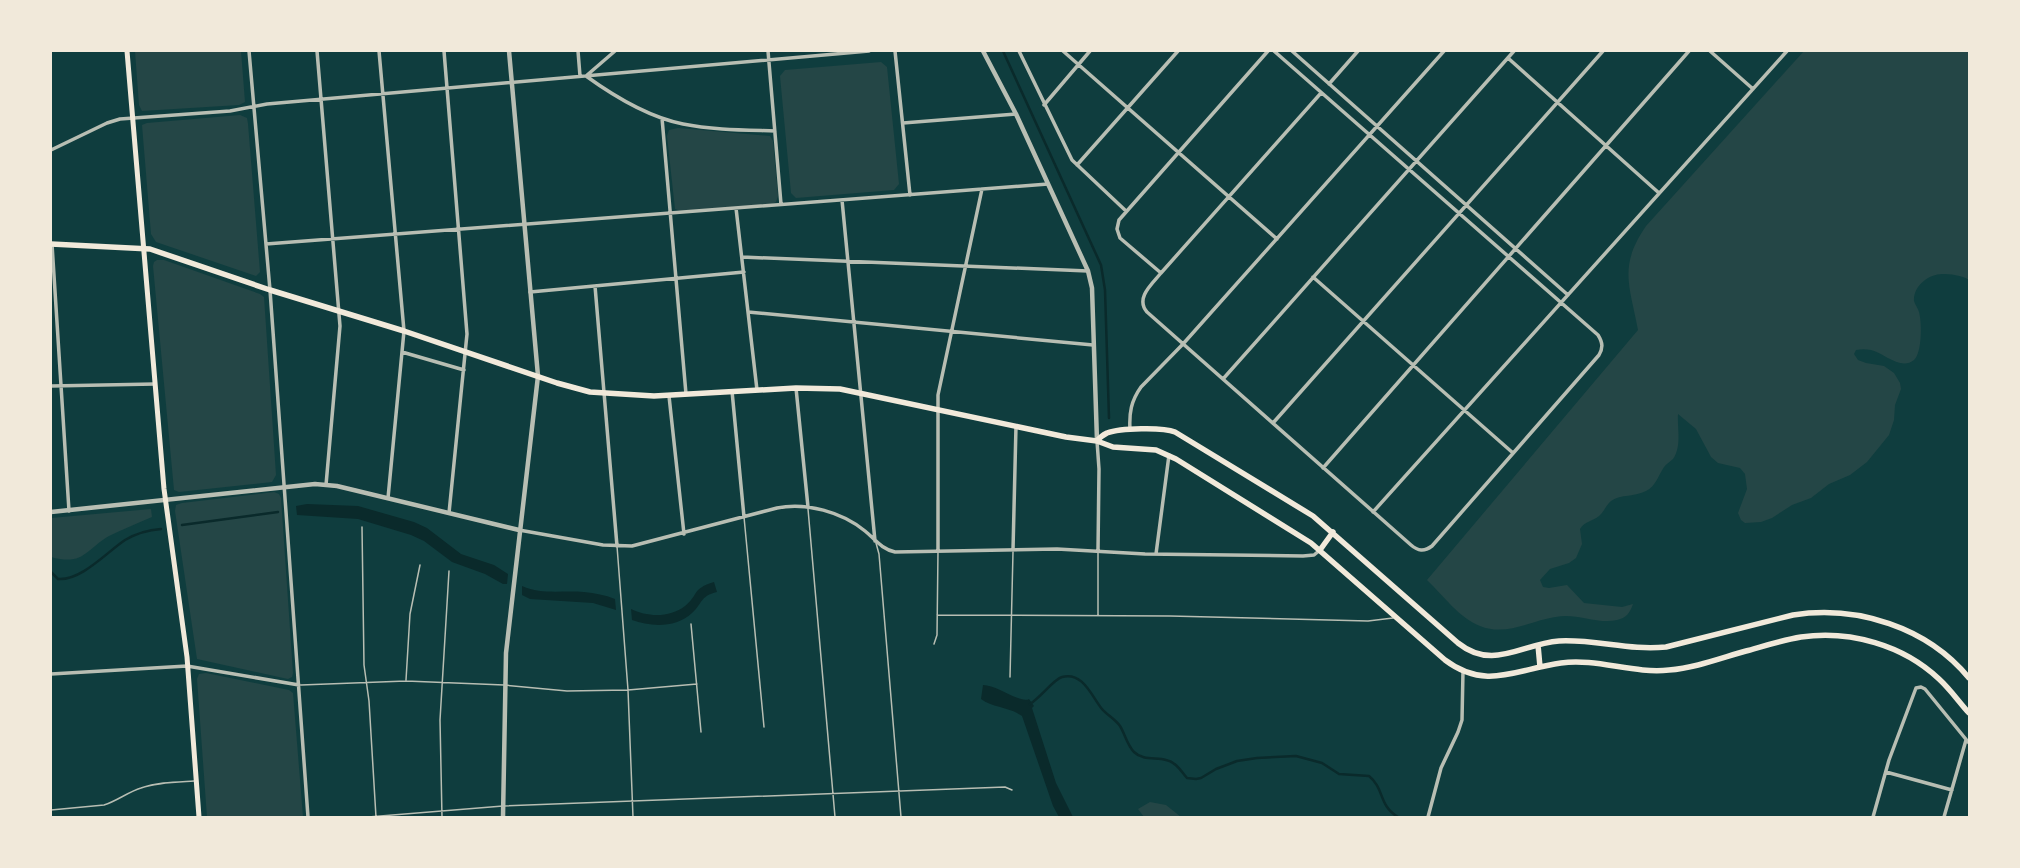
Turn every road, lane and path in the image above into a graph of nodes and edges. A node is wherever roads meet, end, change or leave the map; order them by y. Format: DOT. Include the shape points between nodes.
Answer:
graph roads {
  1 [pos="127,51"];
  2 [pos="249,51"];
  3 [pos="317,51"];
  4 [pos="379,51"];
  5 [pos="444,51"];
  6 [pos="510,51"];
  7 [pos="578,51"];
  8 [pos="615,51"];
  9 [pos="768,51"];
  10 [pos="870,51"];
  11 [pos="895,51"];
  12 [pos="983,51"];
  13 [pos="1019,51"];
  14 [pos="1063,51"];
  15 [pos="1090,51"];
  16 [pos="1178,51"];
  17 [pos="1268,51"];
  18 [pos="1274,51"];
  19 [pos="1292,51"];
  20 [pos="1358,51"];
  21 [pos="1444,51"];
  22 [pos="1514,51"];
  23 [pos="1603,51"];
  24 [pos="1689,51"];
  25 [pos="1710,51"];
  26 [pos="1787,51"];
  27 [pos="1508,58"];
  28 [pos="769,60"];
  29 [pos="1078,65"];
  30 [pos="580,76"];
  31 [pos="586,76"];
  32 [pos="512,82"];
  33 [pos="1329,84"];
  34 [pos="447,88"];
  35 [pos="1753,89"];
  36 [pos="1321,93"];
  37 [pos="383,94"];
  38 [pos="321,99"];
  39 [pos="1557,102"];
  40 [pos="1044,105"];
  41 [pos="254,106"];
  42 [pos="1128,108"];
  43 [pos="1016,114"];
  44 [pos="132,118"];
  45 [pos="662,118"];
  46 [pos="903,123"];
  47 [pos="1377,126"];
  48 [pos="775,132"];
  49 [pos="1369,135"];
  50 [pos="1606,145"];
  51 [pos="51,150"];
  52 [pos="1178,153"];
  53 [pos="1416,161"];
  54 [pos="1077,165"];
  55 [pos="1408,170"];
  56 [pos="1048,184"];
  57 [pos="982,189"];
  58 [pos="1660,193"];
  59 [pos="910,194"];
  60 [pos="1229,197"];
  61 [pos="842,200"];
  62 [pos="781,204"];
  63 [pos="1466,205"];
  64 [pos="736,208"];
  65 [pos="1126,211"];
  66 [pos="670,213"];
  67 [pos="1459,214"];
  68 [pos="524,224"];
  69 [pos="459,229"];
  70 [pos="395,234"];
  71 [pos="333,239"];
  72 [pos="1276,239"];
  73 [pos="52,244"];
  74 [pos="266,244"];
  75 [pos="143,247"];
  76 [pos="1516,248"];
  77 [pos="742,257"];
  78 [pos="1508,257"];
  79 [pos="847,260"];
  80 [pos="967,265"];
  81 [pos="1088,271"];
  82 [pos="744,272"];
  83 [pos="1161,273"];
  84 [pos="1314,277"];
  85 [pos="676,278"];
  86 [pos="595,286"];
  87 [pos="270,290"];
  88 [pos="530,292"];
  89 [pos="1568,295"];
  90 [pos="1560,303"];
  91 [pos="339,311"];
  92 [pos="748,312"];
  93 [pos="1364,321"];
  94 [pos="853,322"];
  95 [pos="404,331"];
  96 [pos="951,332"];
  97 [pos="1183,344"];
  98 [pos="1093,345"];
  99 [pos="402,352"];
  100 [pos="466,352"];
  101 [pos="1413,365"];
  102 [pos="464,370"];
  103 [pos="538,376"];
  104 [pos="1223,379"];
  105 [pos="155,384"];
  106 [pos="51,386"];
  107 [pos="61,386"];
  108 [pos="796,388"];
  109 [pos="757,390"];
  110 [pos="732,391"];
  111 [pos="860,392"];
  112 [pos="604,394"];
  113 [pos="686,394"];
  114 [pos="669,396"];
  115 [pos="937,409"];
  116 [pos="1465,410"];
  117 [pos="1273,423"];
  118 [pos="1016,426"];
  119 [pos="1130,430"];
  120 [pos="1097,441"];
  121 [pos="1513,453"];
  122 [pos="1169,455"];
  123 [pos="1323,468"];
  124 [pos="326,484"];
  125 [pos="284,486"];
  126 [pos="388,498"];
  127 [pos="165,499"];
  128 [pos="808,507"];
  129 [pos="69,511"];
  130 [pos="51,512"];
  131 [pos="1373,512"];
  132 [pos="449,513"];
  133 [pos="744,517"];
  134 [pos="362,527"];
  135 [pos="519,530"];
  136 [pos="1333,532"];
  137 [pos="684,534"];
  138 [pos="875,541"];
  139 [pos="617,546"];
  140 [pos="1013,550"];
  141 [pos="1320,550"];
  142 [pos="938,551"];
  143 [pos="1098,551"];
  144 [pos="1156,554"];
  145 [pos="420,565"];
  146 [pos="449,570"];
  147 [pos="937,615"];
  148 [pos="1012,615"];
  149 [pos="1098,616"];
  150 [pos="1396,617"];
  151 [pos="691,624"];
  152 [pos="934,644"];
  153 [pos="1538,645"];
  154 [pos="188,666"];
  155 [pos="1540,667"];
  156 [pos="1463,671"];
  157 [pos="51,674"];
  158 [pos="1010,677"];
  159 [pos="1969,678"];
  160 [pos="406,681"];
  161 [pos="366,682"];
  162 [pos="442,682"];
  163 [pos="696,684"];
  164 [pos="504,685"];
  165 [pos="299,686"];
  166 [pos="628,690"];
  167 [pos="1969,713"];
  168 [pos="764,727"];
  169 [pos="701,732"];
  170 [pos="1966,740"];
  171 [pos="1969,744"];
  172 [pos="1886,772"];
  173 [pos="196,781"];
  174 [pos="1012,790"];
  175 [pos="1952,790"];
  176 [pos="899,791"];
  177 [pos="833,793"];
  178 [pos="633,800"];
  179 [pos="503,806"];
  180 [pos="51,810"];
  181 [pos="442,811"];
  182 [pos="199,817"];
  183 [pos="308,817"];
  184 [pos="368,817"];
  185 [pos="376,817"];
  186 [pos="442,817"];
  187 [pos="503,817"];
  188 [pos="633,817"];
  189 [pos="835,817"];
  190 [pos="901,817"];
  191 [pos="1428,817"];
  192 [pos="1873,817"];
  193 [pos="1944,817"];
  1 -- 44 [label="main road"];
  2 -- 41 [label="street"];
  3 -- 38 [label="street"];
  4 -- 37 [label="street"];
  5 -- 34 [label="street"];
  6 -- 32 [label="street"];
  7 -- 30 [label="street"];
  8 -- 31 [label="street"];
  9 -- 28 [label="street"];
  10 -- 28 [label="street"];
  11 -- 46 [label="street"];
  12 -- 43 [label="street"];
  13 -- 40 [label="street"];
  14 -- 29 [label="street"];
  15 -- 29 [label="street"];
  16 -- 42 [label="street"];
  17 -- 52 [label="street"];
  18 -- 36 [label="street"];
  19 -- 33 [label="street"];
  20 -- 33 [label="street"];
  21 -- 47 [label="street"];
  22 -- 27 [label="street"];
  23 -- 39 [label="street"];
  24 -- 50 [label="street"];
  25 -- 35 [label="street"];
  26 -- 35 [label="street"];
  27 -- 39 [label="street"];
  27 -- 53 [label="street"];
  28 -- 31 [label="street"];
  28 -- 48 [label="street"];
  29 -- 40 [label="street"];
  29 -- 42 [label="street"];
  30 -- 31 [label="street"];
  30 -- 32 [label="street"];
  31 -- 45 [label="street" via="624,101"];
  32 -- 34 [label="street"];
  32 -- 68 [label="street"];
  33 -- 47 [label="street"];
  34 -- 37 [label="street"];
  34 -- 69 [label="street"];
  35 -- 58 [label="street"];
  36 -- 49 [label="street"];
  36 -- 60 [label="street"];
  37 -- 38 [label="street"];
  37 -- 70 [label="street"];
  38 -- 41 [label="street"];
  38 -- 71 [label="street"];
  39 -- 50 [label="street"];
  39 -- 63 [label="street"];
  40 -- 54 [label="street" via="1069,155"];
  41 -- 44 [label="street" via="230,111"];
  41 -- 74 [label="street"];
  42 -- 52 [label="street"];
  42 -- 54 [label="street"];
  43 -- 46 [label="street"];
  43 -- 56 [label="street"];
  44 -- 51 [label="street" via="107,123"];
  44 -- 75 [label="main road"];
  45 -- 48 [label="street" via="694,126"];
  45 -- 66 [label="street"];
  46 -- 59 [label="street"];
  47 -- 49 [label="street"];
  47 -- 53 [label="street"];
  48 -- 62 [label="street"];
  49 -- 55 [label="street"];
  49 -- 72 [label="street"];
  50 -- 58 [label="street"];
  50 -- 76 [label="street"];
  52 -- 60 [label="street"];
  52 -- 65 [label="street"];
  53 -- 55 [label="street"];
  53 -- 63 [label="street"];
  54 -- 65 [label="street"];
  55 -- 67 [label="street"];
  55 -- 84 [label="street"];
  56 -- 57 [label="street"];
  56 -- 81 [label="street"];
  57 -- 59 [label="street"];
  57 -- 80 [label="street"];
  58 -- 89 [label="street"];
  59 -- 61 [label="street"];
  60 -- 72 [label="street"];
  60 -- 83 [label="street"];
  61 -- 62 [label="street"];
  61 -- 79 [label="street"];
  62 -- 64 [label="street"];
  63 -- 67 [label="street"];
  63 -- 76 [label="street"];
  64 -- 66 [label="street"];
  64 -- 77 [label="street"];
  65 -- 83 [label="street" via="1119,220 1117,229 1120,238"];
  66 -- 68 [label="street"];
  66 -- 85 [label="street"];
  67 -- 78 [label="street"];
  67 -- 93 [label="street"];
  68 -- 69 [label="street"];
  68 -- 88 [label="street"];
  69 -- 70 [label="street"];
  69 -- 100 [label="street" via="467,328"];
  70 -- 71 [label="street"];
  70 -- 95 [label="street"];
  71 -- 74 [label="street"];
  71 -- 91 [label="street"];
  72 -- 97 [label="street"];
  73 -- 75 [label="main road"];
  73 -- 107 [label="street"];
  74 -- 87 [label="street"];
  75 -- 87 [label="main road"];
  75 -- 105 [label="main road"];
  76 -- 78 [label="street"];
  76 -- 89 [label="street"];
  77 -- 79 [label="street"];
  77 -- 82 [label="street"];
  78 -- 90 [label="street"];
  78 -- 101 [label="street"];
  79 -- 80 [label="street"];
  79 -- 94 [label="street"];
  80 -- 81 [label="street"];
  80 -- 96 [label="street"];
  81 -- 98 [label="street" via="1092,288"];
  82 -- 85 [label="street"];
  82 -- 92 [label="street"];
  83 -- 97 [label="street" via="1145,292 1142,301 1147,312"];
  84 -- 93 [label="street"];
  84 -- 104 [label="street"];
  85 -- 86 [label="street"];
  85 -- 113 [label="street"];
  86 -- 88 [label="street"];
  86 -- 112 [label="street"];
  87 -- 91 [label="main road"];
  87 -- 125 [label="street"];
  88 -- 103 [label="street"];
  89 -- 90 [label="street"];
  90 -- 116 [label="street"];
  90 -- 121 [label="street" via="1598,335 1602,345 1599,355"];
  91 -- 95 [label="main road"];
  91 -- 124 [label="street" via="340,333"];
  92 -- 94 [label="street"];
  92 -- 109 [label="street"];
  93 -- 101 [label="street"];
  93 -- 117 [label="street"];
  94 -- 96 [label="street"];
  94 -- 111 [label="street"];
  95 -- 99 [label="street"];
  95 -- 100 [label="main road"];
  96 -- 98 [label="street"];
  96 -- 115 [label="street"];
  97 -- 104 [label="street"];
  97 -- 119 [label="street" via="1136,395 1129,414"];
  98 -- 120 [label="street"];
  99 -- 102 [label="street"];
  99 -- 126 [label="street"];
  100 -- 102 [label="street"];
  100 -- 103 [label="main road"];
  101 -- 116 [label="street"];
  101 -- 123 [label="street"];
  102 -- 132 [label="street"];
  103 -- 112 [label="main road" via="572,388"];
  103 -- 135 [label="street"];
  104 -- 117 [label="street"];
  105 -- 107 [label="street"];
  105 -- 127 [label="main road"];
  106 -- 107 [label="street"];
  107 -- 129 [label="street"];
  108 -- 109 [label="main road"];
  108 -- 111 [label="main road" via="829,388"];
  108 -- 128 [label="street"];
  109 -- 110 [label="main road"];
  110 -- 113 [label="main road"];
  110 -- 133 [label="street"];
  111 -- 115 [label="main road"];
  111 -- 138 [label="street"];
  112 -- 114 [label="main road"];
  112 -- 139 [label="street"];
  113 -- 114 [label="main road"];
  114 -- 137 [label="street"];
  115 -- 118 [label="main road"];
  115 -- 142 [label="street"];
  116 -- 121 [label="street"];
  116 -- 131 [label="street"];
  117 -- 123 [label="street"];
  118 -- 120 [label="main road" via="1074,439"];
  118 -- 140 [label="street"];
  119 -- 120 [label="main road" via="1110,432"];
  119 -- 136 [label="main road" via="1164,428 1175,432 1303,509"];
  120 -- 122 [label="main road" via="1113,447 1156,450"];
  120 -- 143 [label="street"];
  121 -- 131 [label="street" via="1432,546 1424,550 1415,549"];
  122 -- 141 [label="main road" via="1288,527"];
  122 -- 144 [label="street"];
  123 -- 131 [label="street"];
  124 -- 125 [label="street"];
  124 -- 126 [label="street"];
  125 -- 127 [label="street"];
  125 -- 165 [label="street"];
  126 -- 132 [label="street"];
  127 -- 129 [label="street"];
  127 -- 154 [label="main road"];
  128 -- 133 [label="street" via="785,506"];
  128 -- 138 [label="street" via="849,521"];
  128 -- 177 [label="lane"];
  129 -- 130 [label="street"];
  132 -- 135 [label="street"];
  133 -- 137 [label="street"];
  133 -- 168 [label="lane"];
  134 -- 161 [label="lane"];
  135 -- 139 [label="street"];
  135 -- 164 [label="street"];
  136 -- 141 [label="main road"];
  136 -- 153 [label="main road" via="1466,649 1484,656 1496,656"];
  137 -- 139 [label="street" via="641,545"];
  138 -- 142 [label="street" via="895,552"];
  138 -- 176 [label="lane" via="879,554"];
  139 -- 166 [label="lane"];
  140 -- 142 [label="street"];
  140 -- 143 [label="street"];
  140 -- 148 [label="lane"];
  141 -- 144 [label="street" via="1314,555 1303,556"];
  141 -- 150 [label="main road"];
  142 -- 147 [label="lane"];
  143 -- 144 [label="street"];
  143 -- 149 [label="lane"];
  145 -- 160 [label="lane" via="410,614"];
  146 -- 162 [label="lane"];
  147 -- 148 [label="lane"];
  147 -- 152 [label="lane" via="937,635"];
  148 -- 149 [label="lane"];
  148 -- 158 [label="lane"];
  149 -- 150 [label="lane" via="1368,621"];
  150 -- 156 [label="main road" via="1445,660"];
  151 -- 163 [label="lane"];
  153 -- 155 [label="main road"];
  153 -- 159 [label="main road" via="1575,641 1648,648 1666,647 1793,616 1839,613 1884,622 1914,634 1947,655"];
  154 -- 157 [label="street"];
  154 -- 165 [label="street"];
  154 -- 173 [label="main road"];
  155 -- 156 [label="main road" via="1518,674 1494,677"];
  155 -- 167 [label="main road" via="1573,662 1669,670 1801,637 1844,636 1880,645 1916,662 1944,683"];
  156 -- 191 [label="street" via="1462,720 1441,768"];
  160 -- 161 [label="lane"];
  160 -- 162 [label="lane"];
  161 -- 165 [label="lane"];
  161 -- 185 [label="lane"];
  162 -- 164 [label="lane"];
  162 -- 181 [label="lane"];
  163 -- 166 [label="lane"];
  163 -- 169 [label="lane"];
  164 -- 166 [label="lane" via="567,691"];
  164 -- 179 [label="street"];
  165 -- 183 [label="street"];
  166 -- 178 [label="lane"];
  170 -- 171 [label="street"];
  170 -- 172 [label="street" via="1925,689 1918,687"];
  170 -- 175 [label="street"];
  172 -- 175 [label="street"];
  172 -- 192 [label="street"];
  173 -- 180 [label="lane" via="153,784 104,805"];
  173 -- 182 [label="main road"];
  174 -- 176 [label="lane" via="1005,787"];
  175 -- 193 [label="street"];
  176 -- 177 [label="lane"];
  176 -- 190 [label="lane"];
  177 -- 178 [label="lane"];
  177 -- 189 [label="lane"];
  178 -- 179 [label="lane"];
  178 -- 188 [label="lane"];
  179 -- 181 [label="lane"];
  179 -- 187 [label="street"];
  181 -- 185 [label="lane"];
  181 -- 186 [label="lane"];
  184 -- 185 [label="lane"];
}
